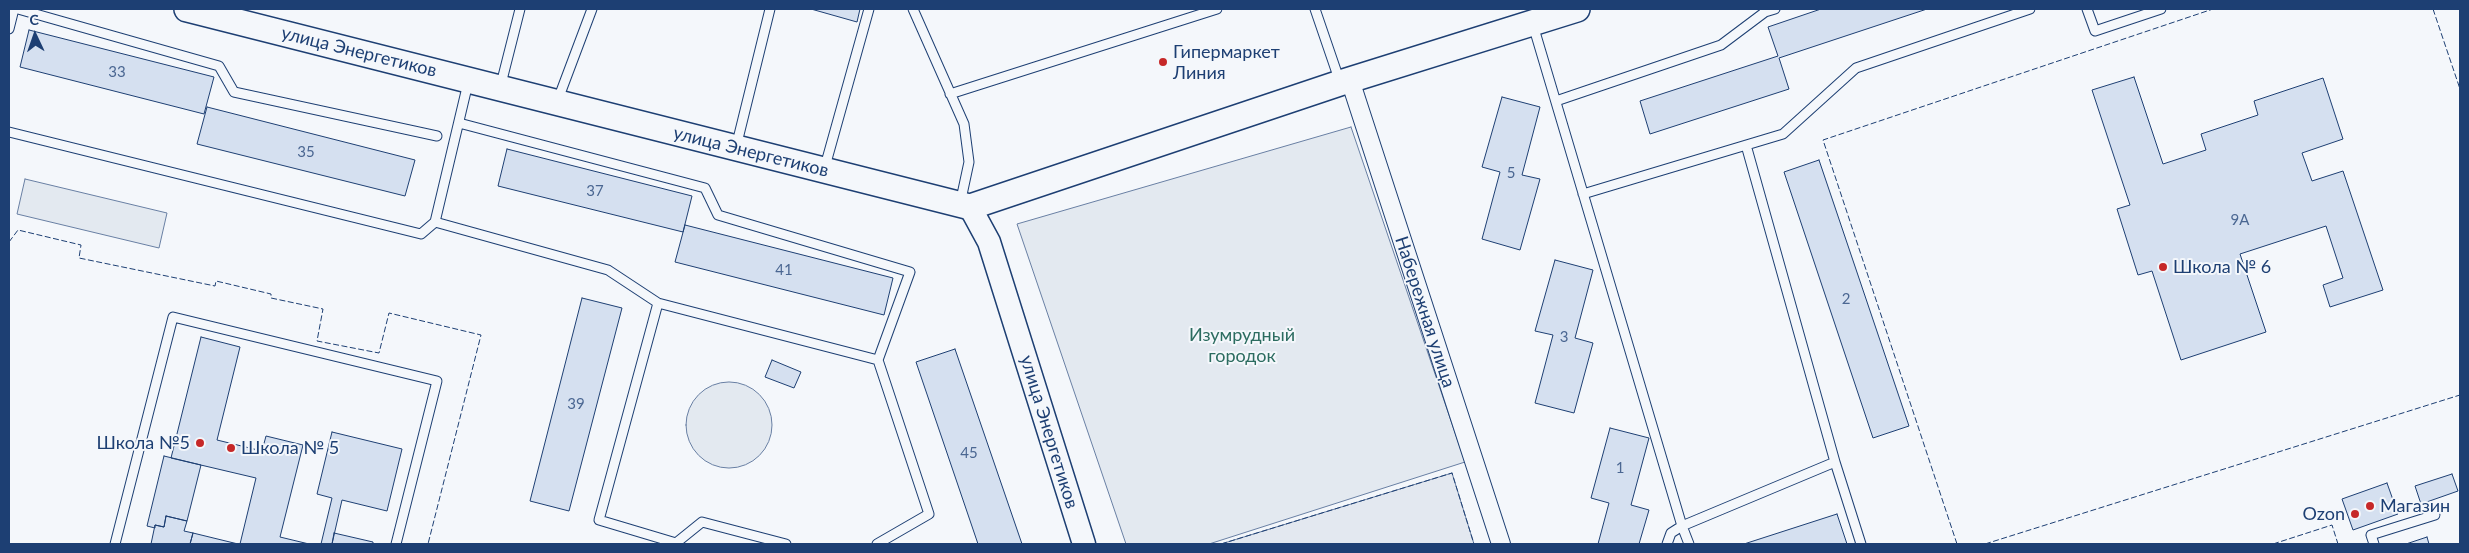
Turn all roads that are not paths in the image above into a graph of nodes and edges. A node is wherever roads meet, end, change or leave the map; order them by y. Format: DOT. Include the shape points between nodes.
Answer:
graph roads {
  1 [pos="14,9"];
  2 [pos="18,9"];
  3 [pos="187,9"];
  4 [pos="520,9"];
  5 [pos="592,9"];
  6 [pos="770,9"];
  7 [pos="869,9"];
  8 [pos="913,9"];
  9 [pos="1217,9"];
  10 [pos="1315,9"];
  11 [pos="1577,9"];
  12 [pos="1775,9"];
  13 [pos="2030,9"];
  14 [pos="2087,9"];
  15 [pos="2161,9"];
  16 [pos="1533,23"];
  17 [pos="9,29"];
  18 [pos="468,80"];
  19 [pos="1345,81"];
  20 [pos="500,88"];
  21 [pos="950,94"];
  22 [pos="1556,101"];
  23 [pos="557,102"];
  24 [pos="458,123"];
  25 [pos="9,132"];
  26 [pos="437,136"];
  27 [pos="1746,145"];
  28 [pos="736,148"];
  29 [pos="824,170"];
  30 [pos="1583,194"];
  31 [pos="965,206"];
  32 [pos="435,222"];
  33 [pos="658,303"];
  34 [pos="878,360"];
  35 [pos="1835,462"];
  36 [pos="2435,515"];
  37 [pos="1682,526"];
  38 [pos="115,544"];
  39 [pos="396,544"];
  40 [pos="786,544"];
  41 [pos="878,544"];
  42 [pos="1084,544"];
  43 [pos="1501,544"];
  44 [pos="1667,544"];
  45 [pos="1689,544"];
  46 [pos="1861,544"];
  47 [pos="2374,544"];
  1 -- 17 [label="lane"];
  2 -- 26 [label="lane" via="219,66 234,92"];
  3 -- 18 [label="main road, улица Энергетиков"];
  4 -- 20 [label="lane"];
  5 -- 23 [label="lane"];
  6 -- 28 [label="lane"];
  7 -- 29 [label="lane"];
  8 -- 21 [label="lane"];
  9 -- 21 [label="lane"];
  10 -- 19 [label="lane"];
  11 -- 16 [label="main road"];
  12 -- 22 [label="lane" via="1765,12 1721,45"];
  13 -- 27 [label="lane" via="1856,68 1783,134"];
  14 -- 15 [label="lane" via="2095,31"];
  16 -- 19 [label="main road"];
  16 -- 22 [label="lane"];
  18 -- 20 [label="main road, улица Энергетиков"];
  18 -- 24 [label="lane"];
  19 -- 31 [label="main road"];
  19 -- 43 [label="street, Набережная улица"];
  20 -- 23 [label="main road, улица Энергетиков"];
  21 -- 31 [label="lane" via="964,124 969,162"];
  22 -- 30 [label="lane"];
  23 -- 28 [label="main road, улица Энергетиков"];
  24 -- 32 [label="lane"];
  24 -- 34 [label="lane" via="705,188 718,215 910,272"];
  25 -- 32 [label="lane" via="421,234"];
  27 -- 30 [label="lane"];
  27 -- 35 [label="lane"];
  28 -- 29 [label="main road, улица Энергетиков"];
  29 -- 31 [label="main road, улица Энергетиков"];
  30 -- 37 [label="lane"];
  31 -- 42 [label="street, улица Энергетиков" via="989,242"];
  32 -- 33 [label="lane" via="608,270"];
  33 -- 34 [label="lane"];
  33 -- 40 [label="lane" via="599,520 676,543 702,522"];
  34 -- 41 [label="lane" via="929,514"];
  35 -- 37 [label="lane"];
  35 -- 46 [label="lane"];
  36 -- 47 [label="lane" via="2371,535"];
  37 -- 44 [label="lane" via="1671,533"];
  37 -- 45 [label="lane"];
  38 -- 39 [label="lane" via="172,317 437,381"];
}
